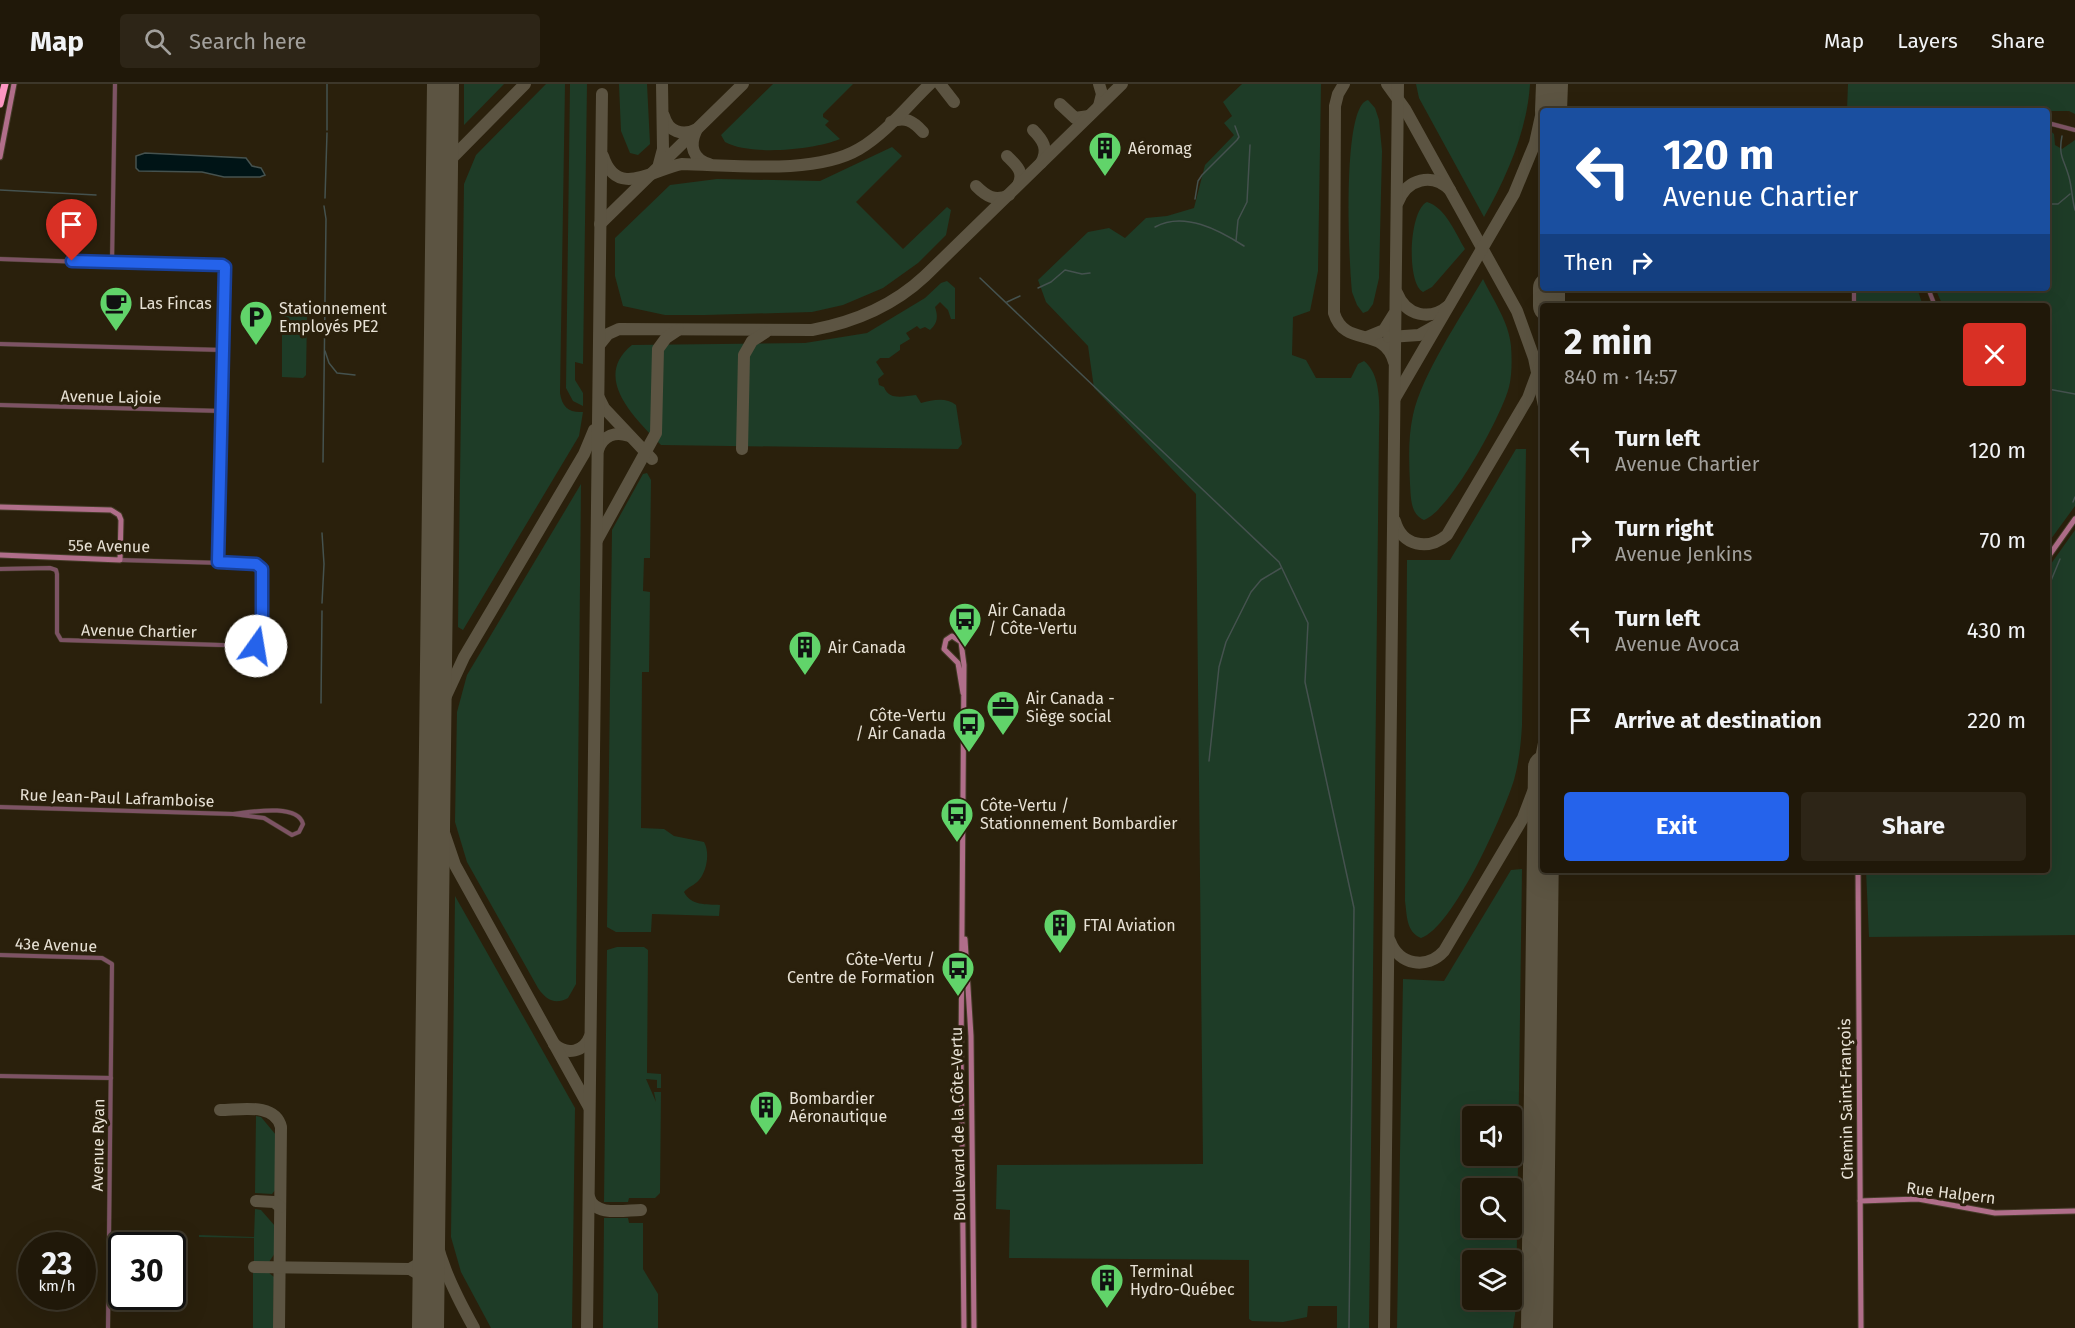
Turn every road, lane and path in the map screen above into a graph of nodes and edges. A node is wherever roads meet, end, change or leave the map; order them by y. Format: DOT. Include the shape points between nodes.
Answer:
graph roads {
  1 [pos="3,84"];
  2 [pos="14,84"];
  3 [pos="115,84"];
  4 [pos="0,94"];
  5 [pos="0,104"];
  6 [pos="2050,124"];
  7 [pos="2075,130"];
  8 [pos="0,157"];
  9 [pos="0,259"];
  10 [pos="112,263"];
  11 [pos="0,344"];
  12 [pos="223,350"];
  13 [pos="0,405"];
  14 [pos="222,411"];
  15 [pos="0,507"];
  16 [pos="2075,519"];
  17 [pos="2050,554"];
  18 [pos="0,555"];
  19 [pos="120,560"];
  20 [pos="218,562"];
  21 [pos="0,568"];
  22 [pos="963,693"];
  23 [pos="0,807"];
  24 [pos="233,814"];
  25 [pos="1858,873"];
  26 [pos="964,920"];
  27 [pos="0,955"];
  28 [pos="111,962"];
  29 [pos="0,1076"];
  30 [pos="111,1078"];
  31 [pos="1860,1201"];
  32 [pos="2075,1211"];
  33 [pos="108,1328"];
  34 [pos="964,1328"];
  35 [pos="974,1328"];
  36 [pos="1861,1328"];
  1 -- 4 [label="highway"];
  1 -- 5 [label="highway"];
  2 -- 8 [label="street"];
  3 -- 10 [label="street"];
  6 -- 7 [label="street"];
  9 -- 10 [label="street"];
  10 -- 12 [label="street" via="225,267"];
  11 -- 12 [label="street"];
  12 -- 14 [label="street"];
  13 -- 14 [label="street, Avenue Lajoie"];
  14 -- 20 [label="street"];
  15 -- 19 [label="street" via="114,511 121,520"];
  16 -- 17 [label="street"];
  18 -- 19 [label="street, 55e Avenue"];
  19 -- 20 [label="street, 55e Avenue"];
  20 -- 21 [label="street, Avenue Chartier" via="256,564 262,569 262,638 257,645 61,640 57,633 56,570"];
  22 -- 22 [label="street, Boulevard de la Côte-Vertu" via="962,644 950,637 944,649 958,663"];
  22 -- 26 [label="street, Boulevard de la Côte-Vertu"];
  23 -- 24 [label="street, Rue Jean-Paul Laframboise"];
  24 -- 24 [label="street, Rue Jean-Paul Laframboise" via="264,818 292,835 303,824 295,814 279,811"];
  25 -- 31 [label="street, Chemin Saint-François"];
  26 -- 34 [label="street, Boulevard de la Côte-Vertu"];
  26 -- 35 [label="street, Boulevard de la Côte-Vertu" via="971,1036"];
  27 -- 28 [label="street, 43e Avenue" via="97,958"];
  28 -- 30 [label="street, Avenue Ryan"];
  29 -- 30 [label="street"];
  30 -- 33 [label="street, Avenue Ryan"];
  31 -- 32 [label="street, Rue Halpern" via="1918,1199 1995,1213"];
  31 -- 36 [label="street, Chemin Saint-François"];
}
